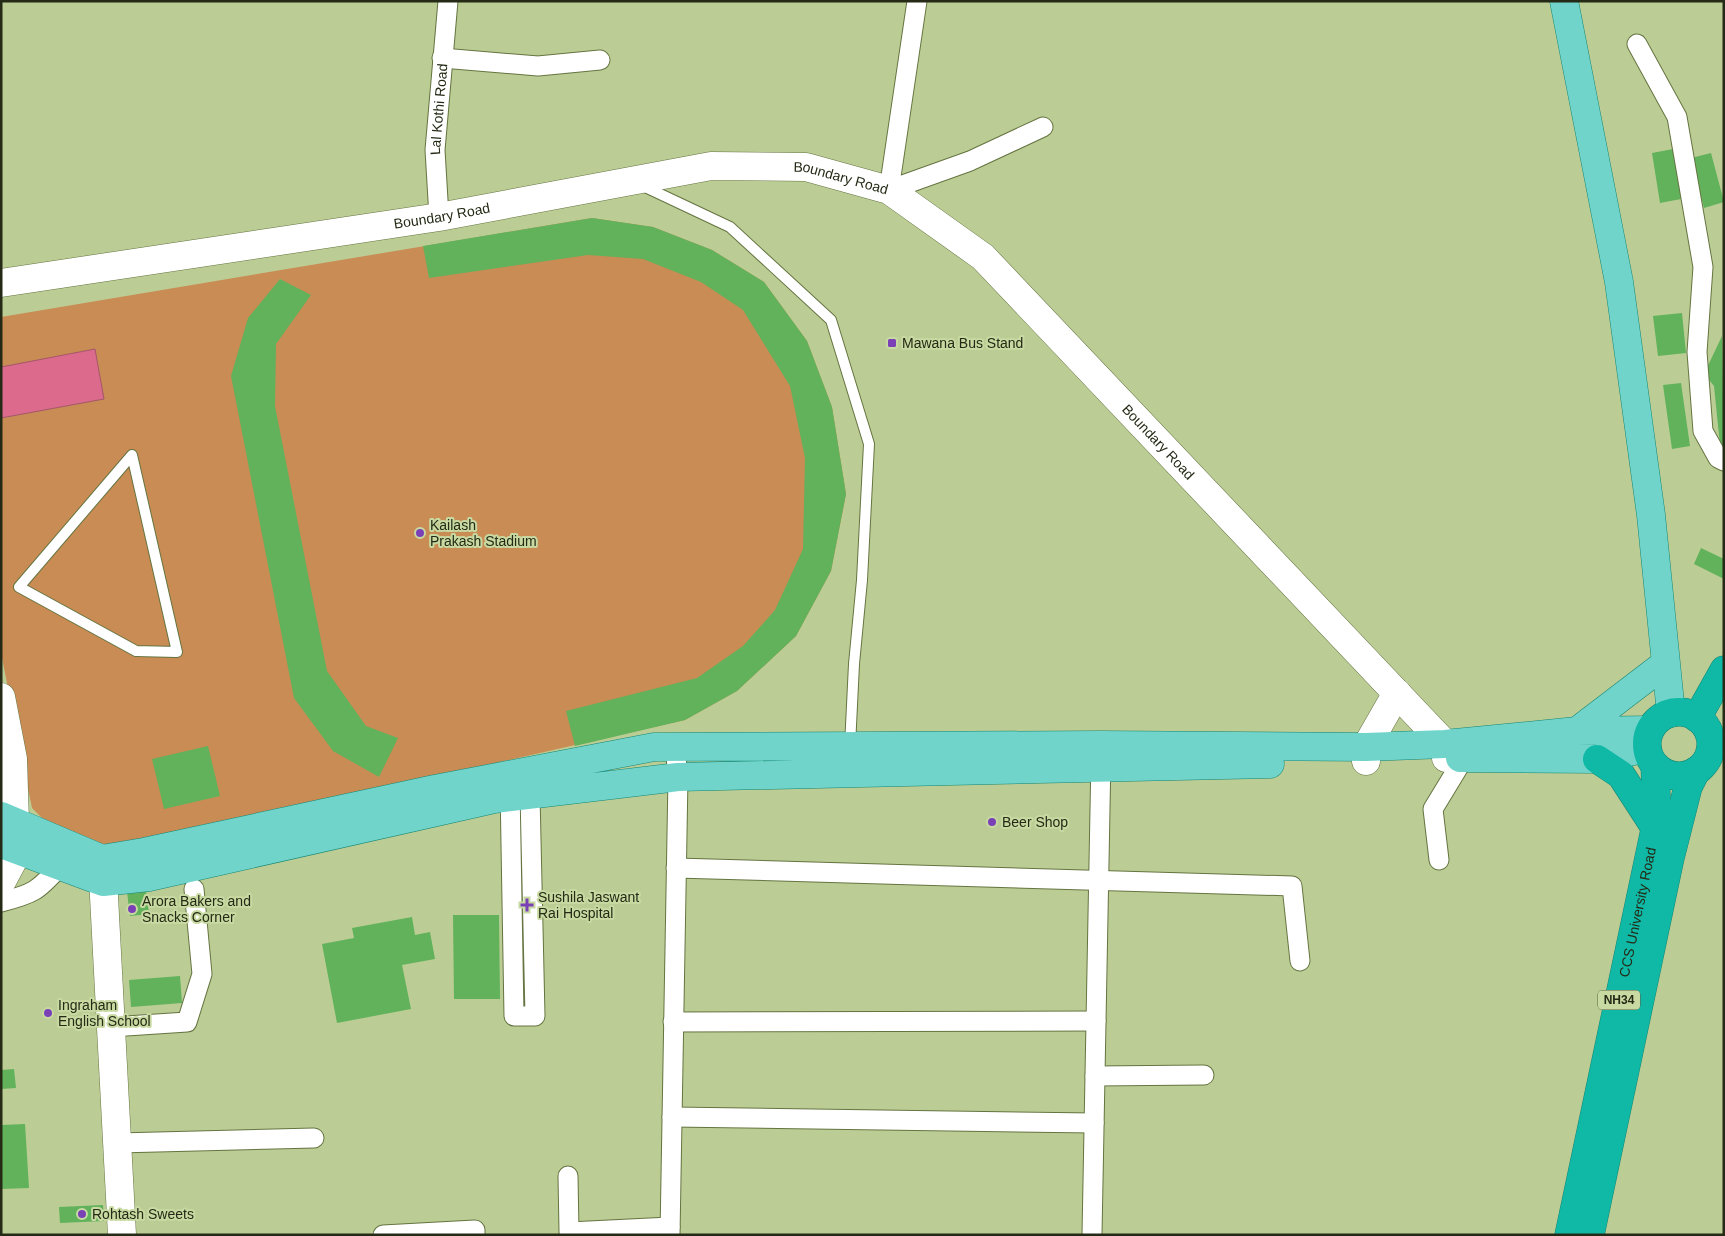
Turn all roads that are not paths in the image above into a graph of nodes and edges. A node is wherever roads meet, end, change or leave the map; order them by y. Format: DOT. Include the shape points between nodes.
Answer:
graph roads {
  1 [pos="448,1"];
  2 [pos="917,1"];
  3 [pos="1564,1"];
  4 [pos="1637,44"];
  5 [pos="442,58"];
  6 [pos="600,60"];
  7 [pos="1044,127"];
  8 [pos="633,181"];
  9 [pos="889,190"];
  10 [pos="439,217"];
  11 [pos="1,283"];
  12 [pos="1724,461"];
  13 [pos="19,587"];
  14 [pos="1666,663"];
  15 [pos="1724,670"];
  16 [pos="1397,693"];
  17 [pos="1,697"];
  18 [pos="1577,731"];
  19 [pos="1678,732"];
  20 [pos="675,747"];
  21 [pos="1452,753"];
  22 [pos="1366,754"];
  23 [pos="1101,757"];
  24 [pos="1597,759"];
  25 [pos="850,760"];
  26 [pos="1707,768"];
  27 [pos="678,777"];
  28 [pos="516,788"];
  29 [pos="1656,829"];
  30 [pos="8,833"];
  31 [pos="1439,860"];
  32 [pos="60,866"];
  33 [pos="676,868"];
  34 [pos="102,870"];
  35 [pos="1,881"];
  36 [pos="1099,881"];
  37 [pos="194,889"];
  38 [pos="1,902"];
  39 [pos="1300,961"];
  40 [pos="1629,1001"];
  41 [pos="1096,1021"];
  42 [pos="674,1022"];
  43 [pos="111,1027"];
  44 [pos="1204,1075"];
  45 [pos="1095,1076"];
  46 [pos="672,1117"];
  47 [pos="1094,1123"];
  48 [pos="314,1138"];
  49 [pos="118,1142"];
  50 [pos="1593,1170"];
  51 [pos="568,1176"];
  52 [pos="670,1231"];
  53 [pos="122,1235"];
  54 [pos="383,1235"];
  55 [pos="475,1235"];
  56 [pos="1092,1235"];
  57 [pos="1569,1235"];
  58 [pos="1590,1235"];
  1 -- 5 [label="street, Lal Kothi Road"];
  2 -- 9 [label="street"];
  3 -- 14 [label="main road" via="1619,282 1651,515"];
  4 -- 12 [label="street" via="1677,117 1702,267 1697,352 1703,431 1718,458"];
  5 -- 6 [label="street" via="538,66"];
  5 -- 10 [label="street, Lal Kothi Road" via="435,150"];
  7 -- 9 [label="street" via="970,161"];
  8 -- 9 [label="street, Boundary Road" via="711,166 806,167"];
  8 -- 10 [label="street, Boundary Road"];
  8 -- 25 [label="lane" via="730,227 831,320 869,444"];
  9 -- 16 [label="street, Boundary Road" via="983,257"];
  10 -- 11 [label="street, Boundary Road"];
  13 -- 13 [label="lane" via="32,572 132,455 177,652 136,651"];
  14 -- 18 [label="main road"];
  14 -- 19 [label="main road"];
  15 -- 19 [label="highway"];
  16 -- 21 [label="street, Boundary Road"];
  16 -- 22 [label="street"];
  17 -- 30 [label="street" via="13,759"];
  18 -- 19 [label="main road"];
  18 -- 21 [label="main road"];
  19 -- 24 [label="main road"];
  19 -- 26 [label="highway, CCS University Road" via="1711,740"];
  19 -- 26 [label="highway" via="1670,774 1678,776"];
  19 -- 29 [label="highway, CCS University Road / NH34"];
  20 -- 25 [label="main road"];
  20 -- 27 [label="street"];
  20 -- 28 [label="main road" via="654,747"];
  21 -- 22 [label="main road"];
  21 -- 24 [label="main road"];
  21 -- 31 [label="street" via="1434,809"];
  22 -- 23 [label="main road"];
  23 -- 25 [label="main road"];
  23 -- 36 [label="street"];
  24 -- 29 [label="highway" via="1621,775"];
  25 -- 27 [label="main road"];
  26 -- 40 [label="highway, CCS University Road / NH34" via="1688,787"];
  27 -- 28 [label="main road"];
  27 -- 33 [label="street"];
  28 -- 28 [label="street" via="535,1016 514,1016"];
  28 -- 34 [label="main road" via="260,839 149,877"];
  29 -- 40 [label="highway, CCS University Road / NH34"];
  30 -- 32 [label="main road"];
  30 -- 34 [label="main road"];
  30 -- 35 [label="street" via="16,854"];
  32 -- 34 [label="main road"];
  32 -- 38 [label="street" via="43,886 30,895"];
  33 -- 36 [label="street"];
  33 -- 42 [label="street"];
  34 -- 43 [label="street"];
  36 -- 39 [label="street" via="1292,886"];
  36 -- 41 [label="street"];
  37 -- 43 [label="street" via="202,974 187,1022"];
  40 -- 50 [label="highway, CCS University Road / NH34"];
  41 -- 42 [label="street"];
  41 -- 45 [label="street"];
  42 -- 46 [label="street"];
  43 -- 49 [label="street"];
  44 -- 45 [label="street"];
  45 -- 47 [label="street"];
  46 -- 47 [label="street"];
  46 -- 52 [label="street"];
  47 -- 56 [label="street"];
  48 -- 49 [label="street"];
  49 -- 53 [label="street"];
  50 -- 57 [label="highway, CCS University Road / NH34"];
  50 -- 58 [label="highway, CCS University Road / NH34"];
  51 -- 52 [label="street" via="569,1232"];
  54 -- 55 [label="street" via="475,1230"];
}
